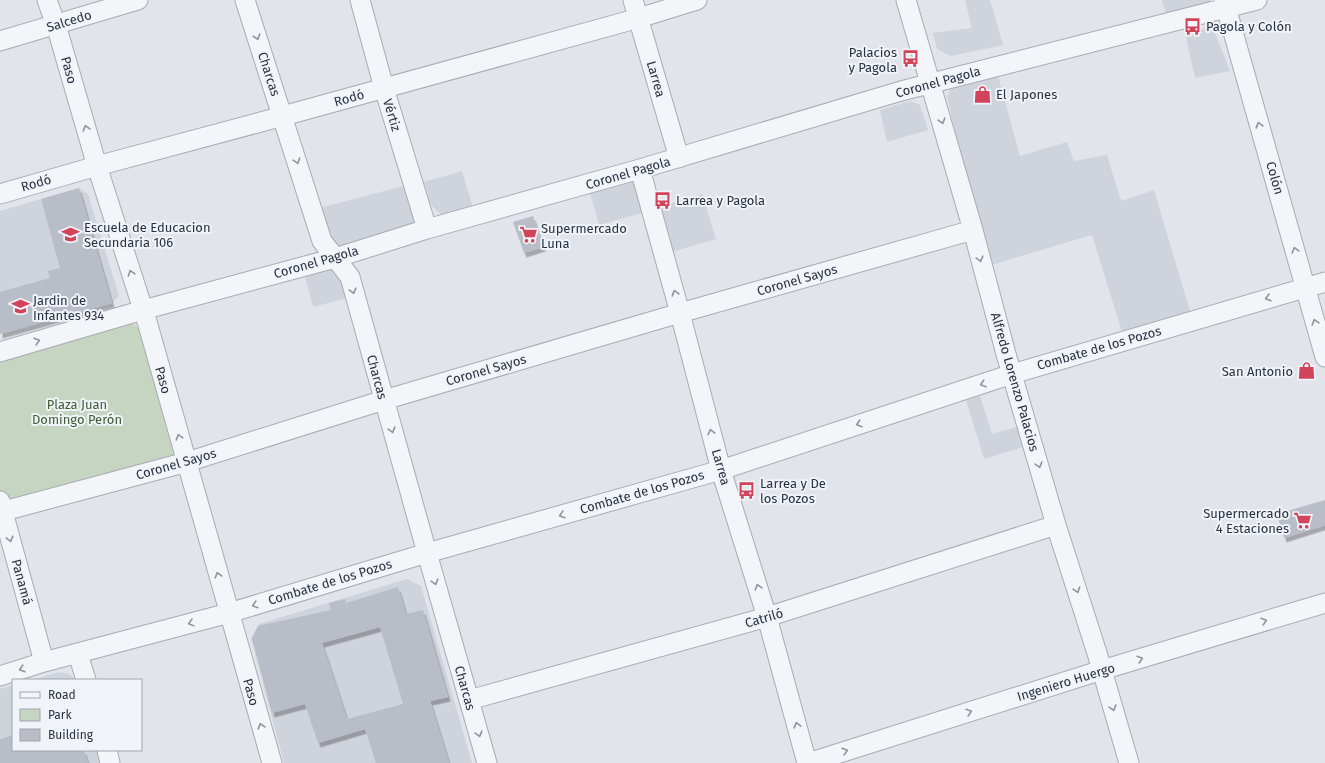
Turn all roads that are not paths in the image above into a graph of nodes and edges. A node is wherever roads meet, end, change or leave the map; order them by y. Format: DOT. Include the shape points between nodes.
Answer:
graph roads {
  1 [pos="47,0"];
  2 [pos="138,0"];
  3 [pos="245,0"];
  4 [pos="360,0"];
  5 [pos="697,0"];
  6 [pos="906,0"];
  7 [pos="1257,0"];
  8 [pos="1225,4"];
  9 [pos="636,9"];
  10 [pos="56,25"];
  11 [pos="0,41"];
  12 [pos="931,83"];
  13 [pos="384,88"];
  14 [pos="283,116"];
  15 [pos="679,158"];
  16 [pos="97,166"];
  17 [pos="640,169"];
  18 [pos="0,194"];
  19 [pos="427,229"];
  20 [pos="973,230"];
  21 [pos="335,258"];
  22 [pos="1325,282"];
  23 [pos="1306,287"];
  24 [pos="143,310"];
  25 [pos="680,313"];
  26 [pos="0,352"];
  27 [pos="1325,357"];
  28 [pos="1012,374"];
  29 [pos="384,400"];
  30 [pos="187,462"];
  31 [pos="721,470"];
  32 [pos="1,508"];
  33 [pos="1056,525"];
  34 [pos="427,554"];
  35 [pos="1325,603"];
  36 [pos="229,613"];
  37 [pos="767,617"];
  38 [pos="78,654"];
  39 [pos="44,662"];
  40 [pos="1102,670"];
  41 [pos="0,676"];
  42 [pos="86,679"];
  43 [pos="469,700"];
  44 [pos="106,751"];
  45 [pos="110,763"];
  46 [pos="272,763"];
  47 [pos="487,763"];
  48 [pos="808,763"];
  49 [pos="1129,763"];
  1 -- 10 [label="street, Paso"];
  2 -- 10 [label="street, Salcedo"];
  3 -- 14 [label="street, Charcas, one-way"];
  4 -- 13 [label="street, Vértiz"];
  5 -- 9 [label="street, Rodó"];
  6 -- 12 [label="street, Alfredo Lorenzo Palacios"];
  7 -- 8 [label="street, Coronel Pagola"];
  8 -- 12 [label="street, Coronel Pagola"];
  23 -- 8 [label="street, Colón, one-way"];
  9 -- 13 [label="street, Rodó"];
  9 -- 15 [label="street, Larrea"];
  10 -- 11 [label="street, Salcedo"];
  16 -- 10 [label="street, Paso, one-way"];
  12 -- 15 [label="street, Coronel Pagola"];
  12 -- 20 [label="street, Alfredo Lorenzo Palacios, one-way"];
  13 -- 14 [label="street, Rodó"];
  13 -- 19 [label="street, Vértiz"];
  14 -- 16 [label="street, Rodó"];
  14 -- 21 [label="street, Charcas, one-way" via="322,241"];
  15 -- 17 [label="street, Coronel Pagola"];
  16 -- 18 [label="street, Rodó"];
  24 -- 16 [label="street, Paso, one-way"];
  17 -- 19 [label="street, Coronel Pagola"];
  25 -- 17 [label="street, Larrea, one-way"];
  19 -- 21 [label="street, Coronel Pagola"];
  20 -- 25 [label="street, Coronel Sayos"];
  20 -- 28 [label="street, Alfredo Lorenzo Palacios, one-way"];
  21 -- 24 [label="street, Coronel Pagola"];
  21 -- 29 [label="street, Charcas, one-way" via="350,277"];
  22 -- 23 [label="street, Combate de los Pozos"];
  27 -- 23 [label="street, Colón, one-way"];
  23 -- 28 [label="street, Combate de los Pozos, one-way"];
  26 -- 24 [label="street, Coronel Pagola, one-way"];
  30 -- 24 [label="street, Paso, one-way"];
  25 -- 29 [label="street, Coronel Sayos"];
  31 -- 25 [label="street, Larrea, one-way"];
  28 -- 31 [label="street, Combate de los Pozos, one-way"];
  28 -- 33 [label="street, Alfredo Lorenzo Palacios, one-way"];
  29 -- 30 [label="street, Coronel Sayos"];
  29 -- 34 [label="street, Charcas, one-way"];
  30 -- 32 [label="street, Coronel Sayos"];
  36 -- 30 [label="street, Paso, one-way"];
  31 -- 34 [label="street, Combate de los Pozos, one-way"];
  37 -- 31 [label="street, Larrea, one-way"];
  32 -- 39 [label="street, Panamá, one-way"];
  33 -- 37 [label="street, Catriló"];
  33 -- 40 [label="street, Alfredo Lorenzo Palacios, one-way"];
  34 -- 36 [label="street, Combate de los Pozos, one-way"];
  34 -- 43 [label="street, Charcas, one-way"];
  40 -- 35 [label="street, Ingeniero Huergo, one-way"];
  36 -- 38 [label="street, Combate de los Pozos, one-way"];
  46 -- 36 [label="street, Paso, one-way"];
  37 -- 43 [label="street, Catriló"];
  48 -- 37 [label="street, Larrea, one-way"];
  38 -- 39 [label="street, Combate de los Pozos"];
  38 -- 42 [label="street"];
  39 -- 41 [label="street, Combate de los Pozos, one-way"];
  48 -- 40 [label="street, Ingeniero Huergo, one-way"];
  40 -- 49 [label="street, Alfredo Lorenzo Palacios, one-way"];
  43 -- 47 [label="street, Charcas, one-way"];
  44 -- 45 [label="street"];
}
